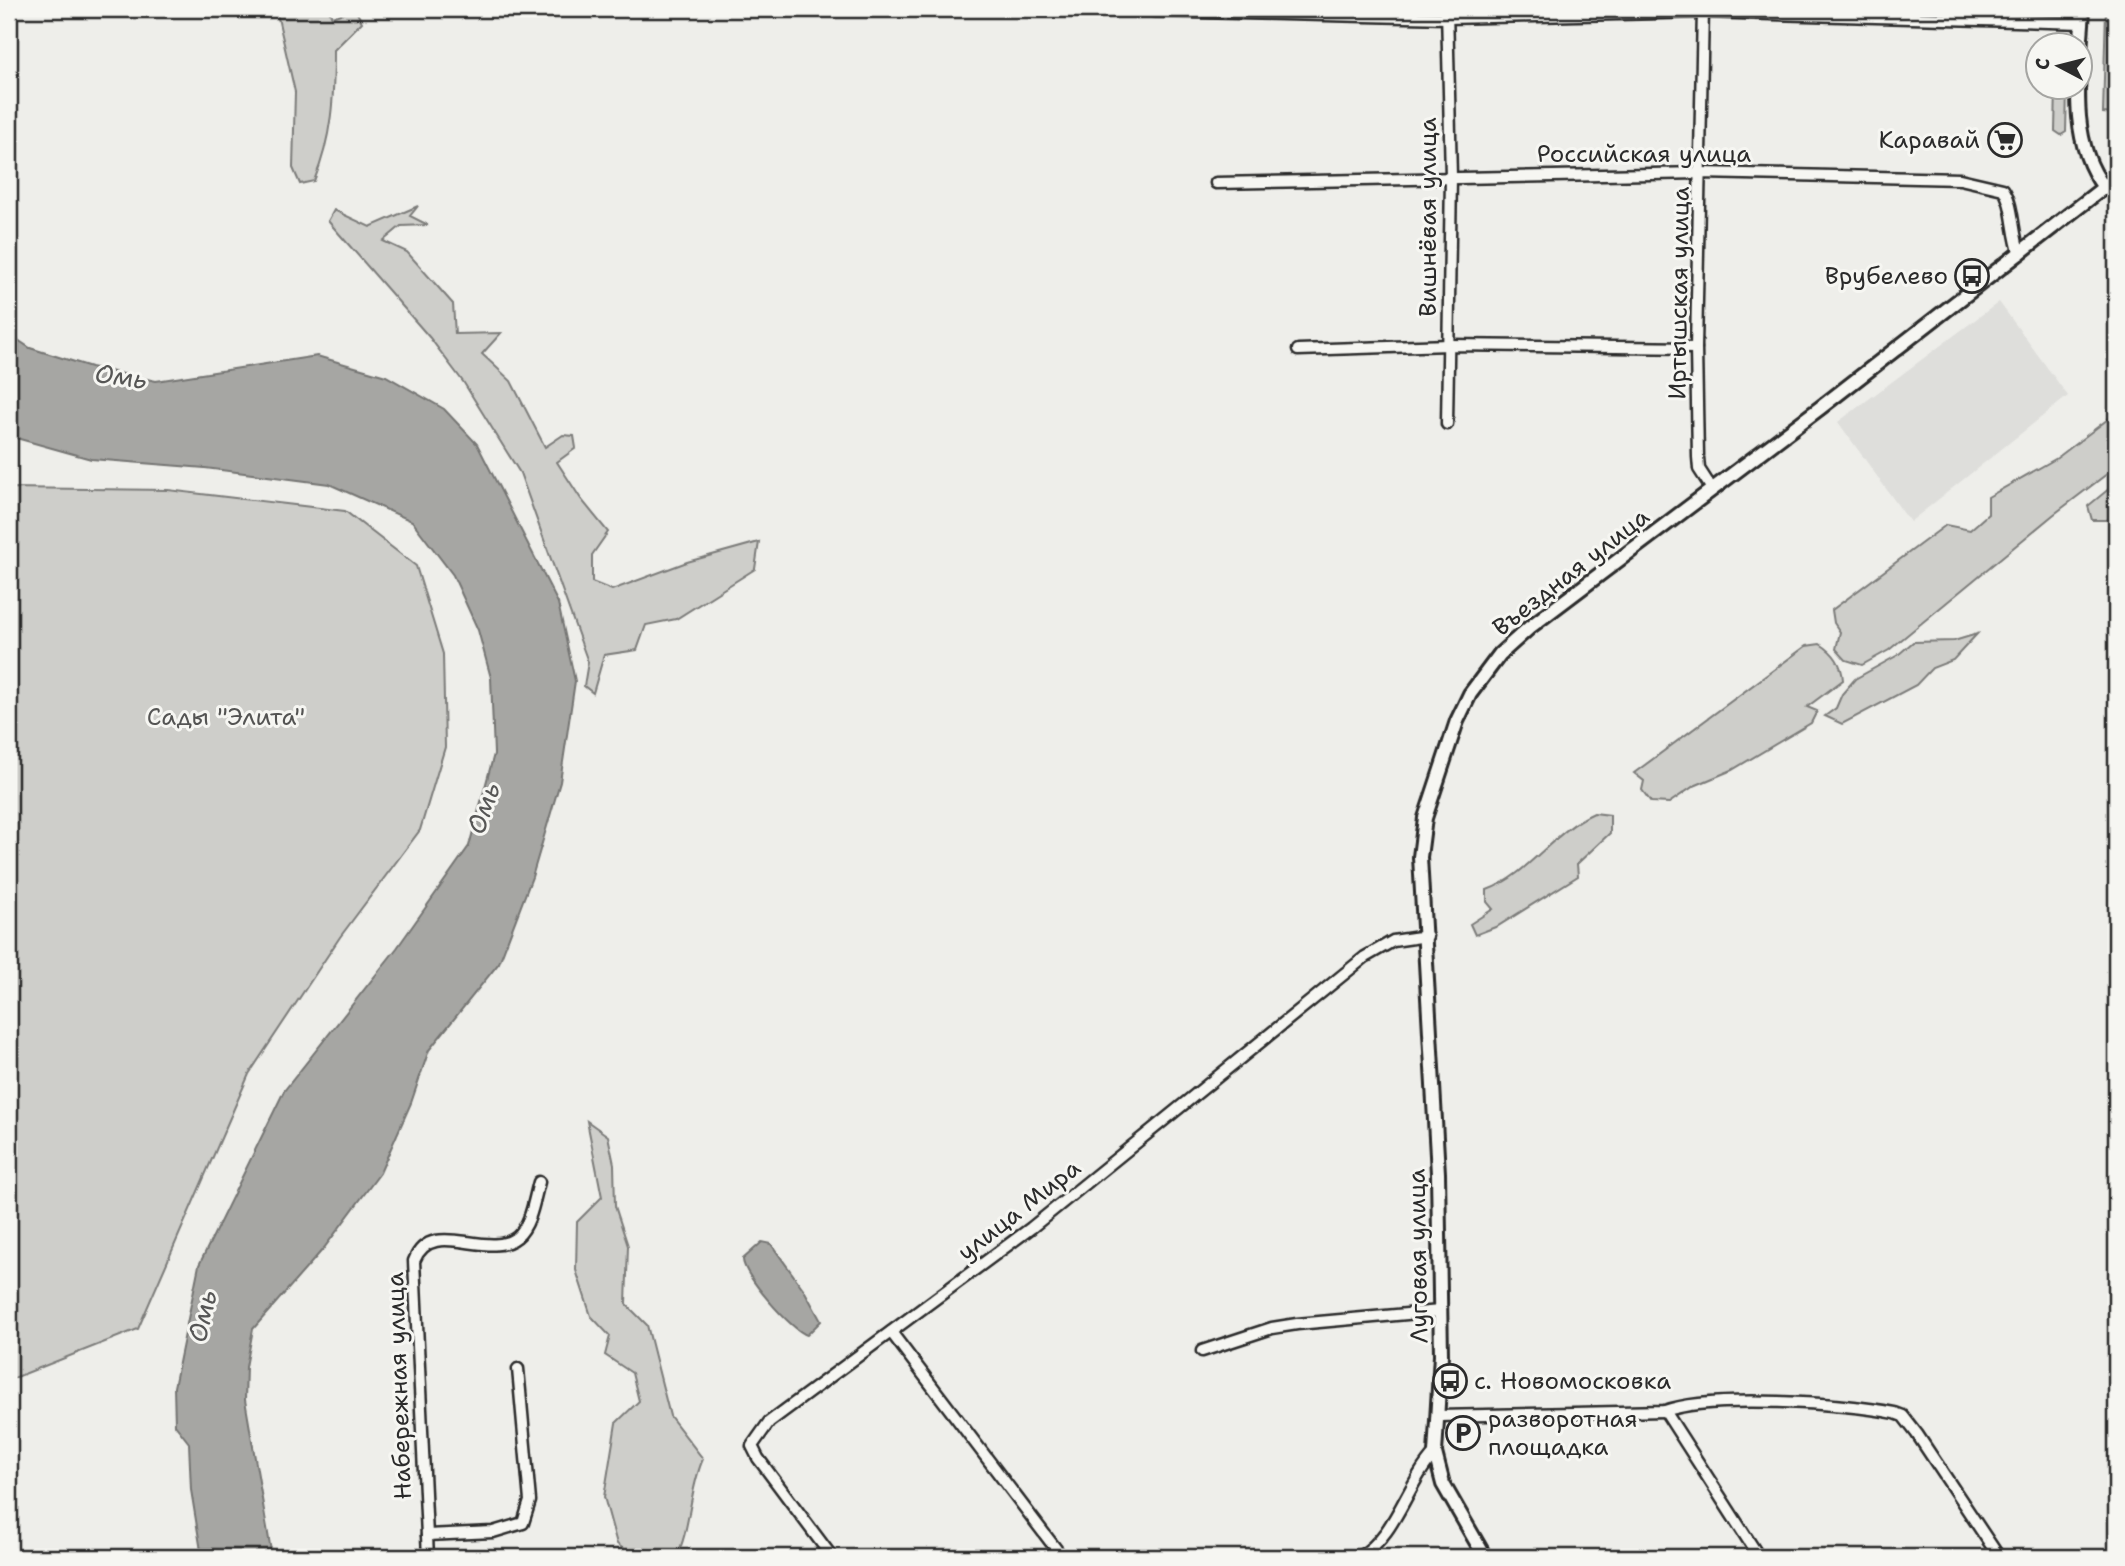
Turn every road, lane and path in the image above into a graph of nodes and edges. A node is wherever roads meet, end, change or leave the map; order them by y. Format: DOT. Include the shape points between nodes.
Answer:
graph roads {
  1 [pos="2083,9"];
  2 [pos="1154,11"];
  3 [pos="1703,11"];
  4 [pos="1447,13"];
  5 [pos="2082,23"];
  6 [pos="1701,173"];
  7 [pos="1451,177"];
  8 [pos="2116,178"];
  9 [pos="1216,183"];
  10 [pos="2104,187"];
  11 [pos="2020,254"];
  12 [pos="1449,345"];
  13 [pos="1696,348"];
  14 [pos="1298,350"];
  15 [pos="1447,424"];
  16 [pos="1712,489"];
  17 [pos="1427,939"];
  18 [pos="539,1182"];
  19 [pos="1440,1311"];
  20 [pos="891,1332"];
  21 [pos="1202,1351"];
  22 [pos="518,1369"];
  23 [pos="1665,1410"];
  24 [pos="1438,1416"];
  25 [pos="1436,1453"];
  26 [pos="427,1535"];
  27 [pos="428,1557"];
  28 [pos="832,1557"];
  29 [pos="1062,1557"];
  30 [pos="1359,1557"];
  31 [pos="1485,1557"];
  32 [pos="1759,1557"];
  33 [pos="1998,1557"];
  1 -- 5 [label="street"];
  2 -- 4 [label="street"];
  3 -- 4 [label="street"];
  3 -- 5 [label="street"];
  3 -- 6 [label="street, Иртышская улица"];
  4 -- 7 [label="street, Вишнёвая улица"];
  5 -- 10 [label="street" via="2082,146"];
  6 -- 7 [label="street, Российская улица"];
  6 -- 11 [label="street, Российская улица" via="1960,178 2003,189 2009,198 2011,227"];
  6 -- 13 [label="street, Иртышская улица"];
  7 -- 9 [label="street, Российская улица"];
  7 -- 12 [label="street, Вишнёвая улица"];
  8 -- 10 [label="street, Въездная улица"];
  10 -- 11 [label="street, Въездная улица"];
  11 -- 16 [label="street, Въездная улица"];
  12 -- 13 [label="street"];
  12 -- 14 [label="street"];
  12 -- 15 [label="street, Вишнёвая улица"];
  13 -- 16 [label="street, Иртышская улица" via="1699,469"];
  16 -- 17 [label="street, Въездная улица" via="1530,627 1500,654 1470,694 1436,781 1422,836"];
  17 -- 19 [label="street, Луговая улица"];
  17 -- 20 [label="street, улица Мира" via="1393,942 1365,957 1105,1170"];
  18 -- 26 [label="street, Набережная улица" via="526,1226 516,1238 504,1244 427,1243 414,1261"];
  19 -- 21 [label="street" via="1272,1328"];
  19 -- 24 [label="street, Луговая улица"];
  20 -- 28 [label="street, улица Мира" via="769,1422 752,1446"];
  20 -- 29 [label="street"];
  22 -- 26 [label="street" via="530,1502 523,1522 493,1532"];
  23 -- 24 [label="street"];
  23 -- 32 [label="street"];
  23 -- 33 [label="street" via="1742,1402 1882,1410 1903,1416"];
  24 -- 25 [label="street, Луговая улица"];
  25 -- 30 [label="street" via="1412,1482 1391,1525"];
  25 -- 31 [label="street, Луговая улица" via="1454,1508"];
  26 -- 27 [label="street, Набережная улица"];
}
